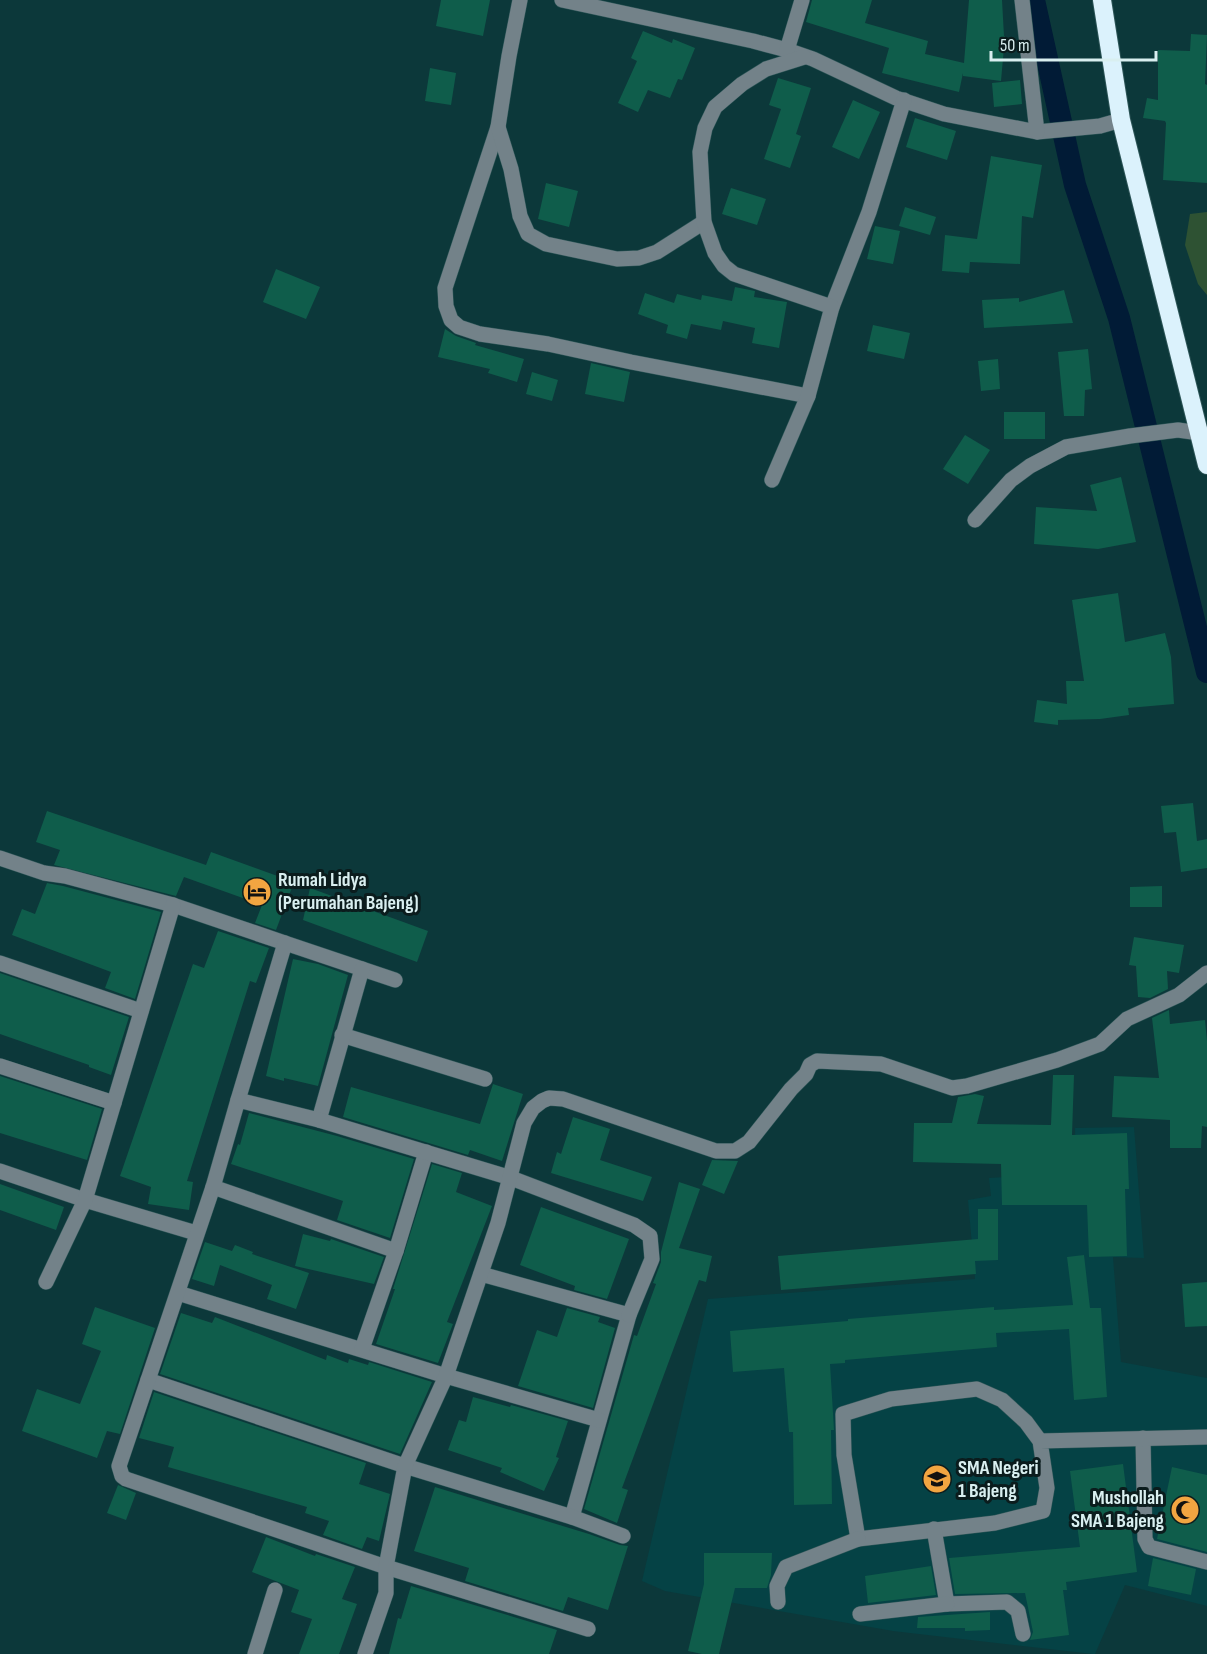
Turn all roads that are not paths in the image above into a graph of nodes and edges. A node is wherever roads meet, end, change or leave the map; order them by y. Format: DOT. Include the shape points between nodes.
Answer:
graph roads {
  1 [pos="520,0"];
  2 [pos="562,0"];
  3 [pos="802,0"];
  4 [pos="1022,0"];
  5 [pos="1102,0"];
  6 [pos="786,50"];
  7 [pos="807,57"];
  8 [pos="904,100"];
  9 [pos="1121,120"];
  10 [pos="498,127"];
  11 [pos="1045,132"];
  12 [pos="704,222"];
  13 [pos="832,307"];
  14 [pos="808,396"];
  15 [pos="1203,433"];
  16 [pos="1207,465"];
  17 [pos="772,480"];
  18 [pos="975,520"];
  19 [pos="0,858"];
  20 [pos="173,905"];
  21 [pos="285,943"];
  22 [pos="0,963"];
  23 [pos="362,969"];
  24 [pos="1207,973"];
  25 [pos="395,980"];
  26 [pos="141,1011"];
  27 [pos="342,1035"];
  28 [pos="0,1066"];
  29 [pos="485,1079"];
  30 [pos="238,1100"];
  31 [pos="114,1103"];
  32 [pos="319,1120"];
  33 [pos="426,1152"];
  34 [pos="0,1171"];
  35 [pos="511,1178"];
  36 [pos="213,1187"];
  37 [pos="85,1200"];
  38 [pos="196,1233"];
  39 [pos="396,1251"];
  40 [pos="482,1274"];
  41 [pos="46,1282"];
  42 [pos="178,1293"];
  43 [pos="629,1314"];
  44 [pos="362,1349"];
  45 [pos="446,1376"];
  46 [pos="148,1380"];
  47 [pos="599,1420"];
  48 [pos="1207,1437"];
  49 [pos="1143,1438"];
  50 [pos="1040,1441"];
  51 [pos="405,1466"];
  52 [pos="572,1517"];
  53 [pos="933,1530"];
  54 [pos="623,1536"];
  55 [pos="858,1539"];
  56 [pos="1207,1562"];
  57 [pos="386,1567"];
  58 [pos="275,1590"];
  59 [pos="778,1602"];
  60 [pos="947,1604"];
  61 [pos="860,1614"];
  62 [pos="588,1629"];
  63 [pos="1023,1634"];
  64 [pos="371,1652"];
  65 [pos="255,1654"];
  1 -- 10 [label="street"];
  2 -- 6 [label="street"];
  3 -- 6 [label="street"];
  4 -- 11 [label="street"];
  5 -- 9 [label="highway"];
  6 -- 7 [label="street"];
  7 -- 8 [label="street"];
  7 -- 12 [label="street" via="766,69 715,107 700,152"];
  8 -- 11 [label="street" via="944,114"];
  8 -- 13 [label="street" via="869,212"];
  9 -- 11 [label="street"];
  9 -- 15 [label="highway"];
  10 -- 12 [label="street" via="520,216 528,234 546,244 617,259 639,258 657,252"];
  10 -- 14 [label="street" via="445,288 451,320 459,327"];
  12 -- 13 [label="street" via="716,253 734,274"];
  13 -- 14 [label="street"];
  14 -- 17 [label="street"];
  15 -- 16 [label="highway"];
  15 -- 18 [label="street" via="1178,430 1066,447 1011,480"];
  19 -- 20 [label="street"];
  20 -- 21 [label="street"];
  20 -- 26 [label="street"];
  21 -- 23 [label="street"];
  21 -- 30 [label="street"];
  22 -- 26 [label="street"];
  23 -- 25 [label="street"];
  23 -- 27 [label="street"];
  24 -- 35 [label="street" via="1179,995 1127,1019 1100,1044 968,1086 952,1088 881,1064 817,1061 739,1150 716,1151 563,1099 549,1098 533,1108 524,1123"];
  26 -- 31 [label="street"];
  27 -- 29 [label="street"];
  27 -- 32 [label="street"];
  28 -- 31 [label="street"];
  30 -- 32 [label="street"];
  30 -- 36 [label="street"];
  31 -- 37 [label="street"];
  32 -- 33 [label="street"];
  33 -- 35 [label="street"];
  33 -- 39 [label="street"];
  34 -- 37 [label="street"];
  35 -- 40 [label="street"];
  35 -- 43 [label="street" via="634,1225 650,1236 652,1259"];
  36 -- 38 [label="street"];
  36 -- 39 [label="street"];
  37 -- 38 [label="street"];
  37 -- 41 [label="street"];
  38 -- 42 [label="street"];
  39 -- 44 [label="street"];
  40 -- 43 [label="street"];
  40 -- 45 [label="street"];
  42 -- 44 [label="street"];
  42 -- 46 [label="street"];
  43 -- 47 [label="street"];
  44 -- 45 [label="street"];
  45 -- 47 [label="street"];
  45 -- 51 [label="street"];
  46 -- 51 [label="street"];
  46 -- 57 [label="street" via="121,1457 122,1476"];
  47 -- 52 [label="street"];
  48 -- 49 [label="street"];
  49 -- 50 [label="street"];
  49 -- 56 [label="street" via="1145,1539 1149,1547"];
  50 -- 53 [label="street" via="1047,1488 1043,1511 995,1523"];
  50 -- 55 [label="street" via="1002,1400 977,1389 891,1399 843,1414 844,1455"];
  51 -- 52 [label="street"];
  51 -- 57 [label="street"];
  52 -- 54 [label="street"];
  53 -- 55 [label="street"];
  53 -- 60 [label="street"];
  55 -- 59 [label="street" via="786,1567 777,1586"];
  57 -- 62 [label="street"];
  57 -- 64 [label="street" via="386,1593"];
  58 -- 65 [label="street"];
  60 -- 61 [label="street"];
  60 -- 63 [label="street" via="1007,1602 1018,1611"];
}
